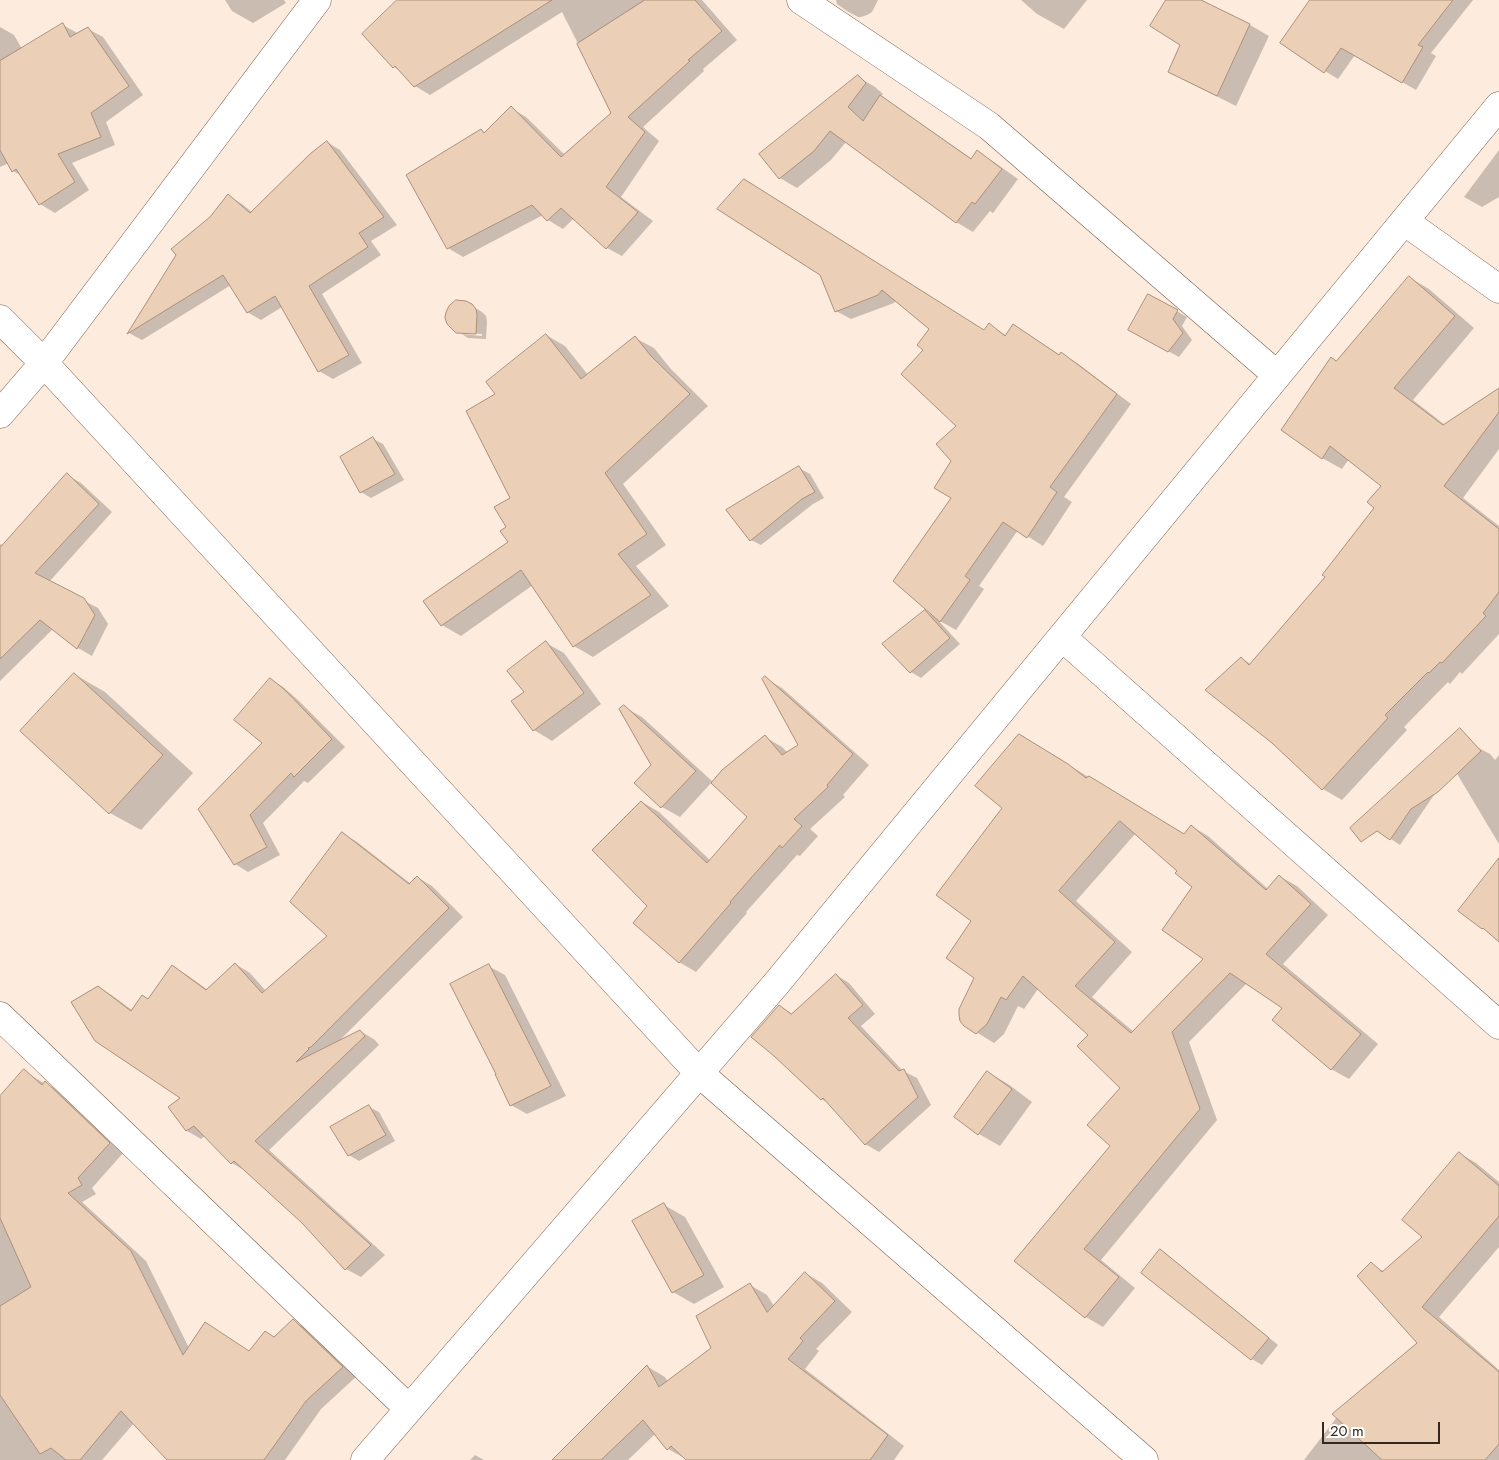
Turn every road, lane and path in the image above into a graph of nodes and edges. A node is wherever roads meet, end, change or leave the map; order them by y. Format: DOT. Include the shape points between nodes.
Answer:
graph roads {
  1 [pos="318,0"];
  2 [pos="801,0"];
  3 [pos="1499,106"];
  4 [pos="1404,221"];
  5 [pos="1499,289"];
  6 [pos="0,319"];
  7 [pos="44,363"];
  8 [pos="1277,375"];
  9 [pos="0,414"];
  10 [pos="1062,637"];
  11 [pos="0,1016"];
  12 [pos="1499,1025"];
  13 [pos="699,1073"];
  14 [pos="409,1409"];
  15 [pos="365,1460"];
  16 [pos="1144,1460"];
  1 -- 7 [label="street"];
  2 -- 8 [label="street" via="989,126"];
  3 -- 4 [label="street"];
  4 -- 5 [label="street"];
  4 -- 8 [label="street"];
  6 -- 7 [label="street"];
  7 -- 9 [label="street"];
  7 -- 13 [label="street"];
  8 -- 10 [label="street"];
  10 -- 12 [label="street"];
  10 -- 13 [label="street"];
  11 -- 14 [label="street"];
  13 -- 14 [label="street"];
  13 -- 16 [label="street"];
  14 -- 15 [label="street"];
}
